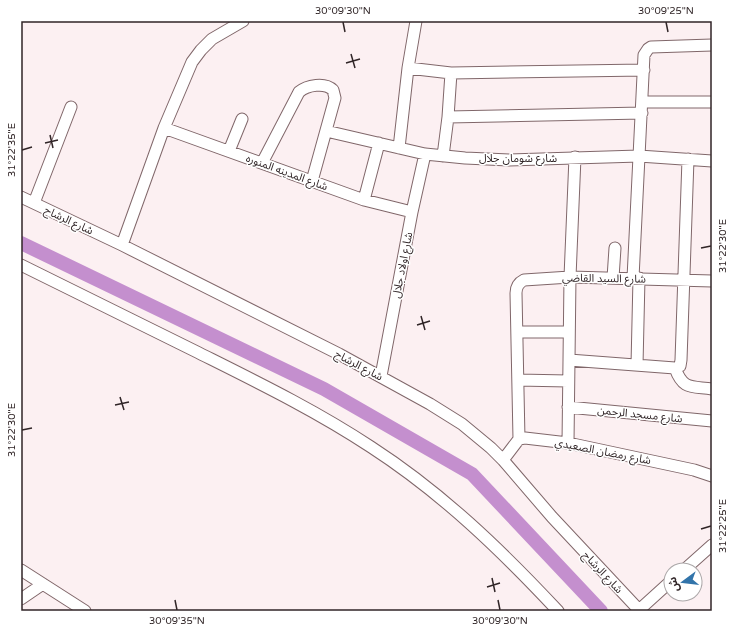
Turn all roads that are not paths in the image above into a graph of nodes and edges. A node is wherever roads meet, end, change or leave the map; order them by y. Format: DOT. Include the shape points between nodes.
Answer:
graph roads {
  1 [pos="242,21"];
  2 [pos="416,21"];
  3 [pos="712,45"];
  4 [pos="408,68"];
  5 [pos="644,70"];
  6 [pos="451,73"];
  7 [pos="712,102"];
  8 [pos="71,107"];
  9 [pos="642,107"];
  10 [pos="448,117"];
  11 [pos="242,119"];
  12 [pos="164,128"];
  13 [pos="326,131"];
  14 [pos="379,143"];
  15 [pos="399,148"];
  16 [pos="230,151"];
  17 [pos="424,154"];
  18 [pos="443,156"];
  19 [pos="639,156"];
  20 [pos="575,157"];
  21 [pos="688,159"];
  22 [pos="712,161"];
  23 [pos="262,163"];
  24 [pos="312,181"];
  25 [pos="21,197"];
  26 [pos="364,200"];
  27 [pos="34,203"];
  28 [pos="412,212"];
  29 [pos="122,245"];
  30 [pos="615,248"];
  31 [pos="21,265"];
  32 [pos="570,277"];
  33 [pos="613,278"];
  34 [pos="636,278"];
  35 [pos="684,280"];
  36 [pos="712,282"];
  37 [pos="517,332"];
  38 [pos="569,332"];
  39 [pos="569,360"];
  40 [pos="637,365"];
  41 [pos="675,368"];
  42 [pos="381,376"];
  43 [pos="518,380"];
  44 [pos="568,381"];
  45 [pos="712,389"];
  46 [pos="568,407"];
  47 [pos="712,422"];
  48 [pos="519,439"];
  49 [pos="568,443"];
  50 [pos="503,460"];
  51 [pos="712,476"];
  52 [pos="712,545"];
  53 [pos="693,562"];
  54 [pos="21,570"];
  55 [pos="43,584"];
  56 [pos="663,588"];
  57 [pos="21,599"];
  58 [pos="85,611"];
  59 [pos="558,611"];
  60 [pos="639,611"];
  1 -- 12 [label="street" via="212,39 192,62"];
  2 -- 4 [label="street"];
  3 -- 5 [label="street" via="652,47 644,55"];
  4 -- 6 [label="street"];
  4 -- 15 [label="street"];
  5 -- 6 [label="street"];
  5 -- 9 [label="street"];
  6 -- 10 [label="street"];
  7 -- 9 [label="street"];
  8 -- 27 [label="street"];
  9 -- 10 [label="street"];
  9 -- 19 [label="street"];
  10 -- 18 [label="street"];
  11 -- 16 [label="street"];
  12 -- 16 [label="street, شارع المدينه المنوره"];
  12 -- 29 [label="street"];
  13 -- 14 [label="street, شارع شومان جلال"];
  13 -- 23 [label="street" via="334,94 330,87 307,86 299,92"];
  13 -- 24 [label="street"];
  14 -- 15 [label="street, شارع شومان جلال"];
  14 -- 26 [label="street"];
  15 -- 17 [label="street, شارع شومان جلال"];
  16 -- 23 [label="street, شارع المدينه المنوره"];
  17 -- 18 [label="street, شارع شومان جلال"];
  17 -- 28 [label="street, شارع اولاد جلال"];
  18 -- 20 [label="street, شارع شومان جلال" via="509,160"];
  19 -- 20 [label="street, شارع شومان جلال"];
  19 -- 21 [label="street, شارع شومان جلال"];
  19 -- 34 [label="street"];
  20 -- 32 [label="street"];
  21 -- 22 [label="street, شارع شومان جلال"];
  21 -- 35 [label="street"];
  23 -- 24 [label="street, شارع المدينه المنوره"];
  24 -- 26 [label="street, شارع المدينه المنوره"];
  25 -- 27 [label="street, شارع الرشاح"];
  26 -- 28 [label="street, شارع المدينه المنوره"];
  27 -- 29 [label="street, شارع الرشاح"];
  28 -- 42 [label="street, شارع اولاد جلال"];
  29 -- 42 [label="street, شارع الرشاح"];
  30 -- 33 [label="street"];
  31 -- 59 [label="street" via="271,388 323,416 373,448 466,519 509,559"];
  32 -- 33 [label="street, شارع السيد القاضي"];
  32 -- 37 [label="street, شارع السيد القاضي" via="524,280 517,285"];
  32 -- 38 [label="street"];
  33 -- 34 [label="street, شارع السيد القاضي"];
  34 -- 35 [label="street, شارع السيد القاضي"];
  34 -- 40 [label="street"];
  35 -- 36 [label="street, شارع السيد القاضي"];
  35 -- 41 [label="street" via="681,363"];
  37 -- 38 [label="street"];
  37 -- 43 [label="street"];
  38 -- 39 [label="street"];
  39 -- 40 [label="street"];
  39 -- 44 [label="street"];
  40 -- 41 [label="street"];
  41 -- 45 [label="street" via="685,385"];
  42 -- 50 [label="street, شارع الرشاح" via="462,424"];
  43 -- 44 [label="street"];
  43 -- 48 [label="street"];
  44 -- 46 [label="street"];
  46 -- 47 [label="street, شارع مسجد الرحمن"];
  46 -- 49 [label="street"];
  48 -- 49 [label="street, شارع رمضان الصعيدي"];
  48 -- 50 [label="street"];
  49 -- 51 [label="street, شارع رمضان الصعيدي"];
  50 -- 60 [label="street, شارع الرشاح"];
  52 -- 53 [label="street"];
  54 -- 55 [label="street"];
  55 -- 57 [label="street"];
  55 -- 58 [label="street"];
  56 -- 60 [label="street"];
}
